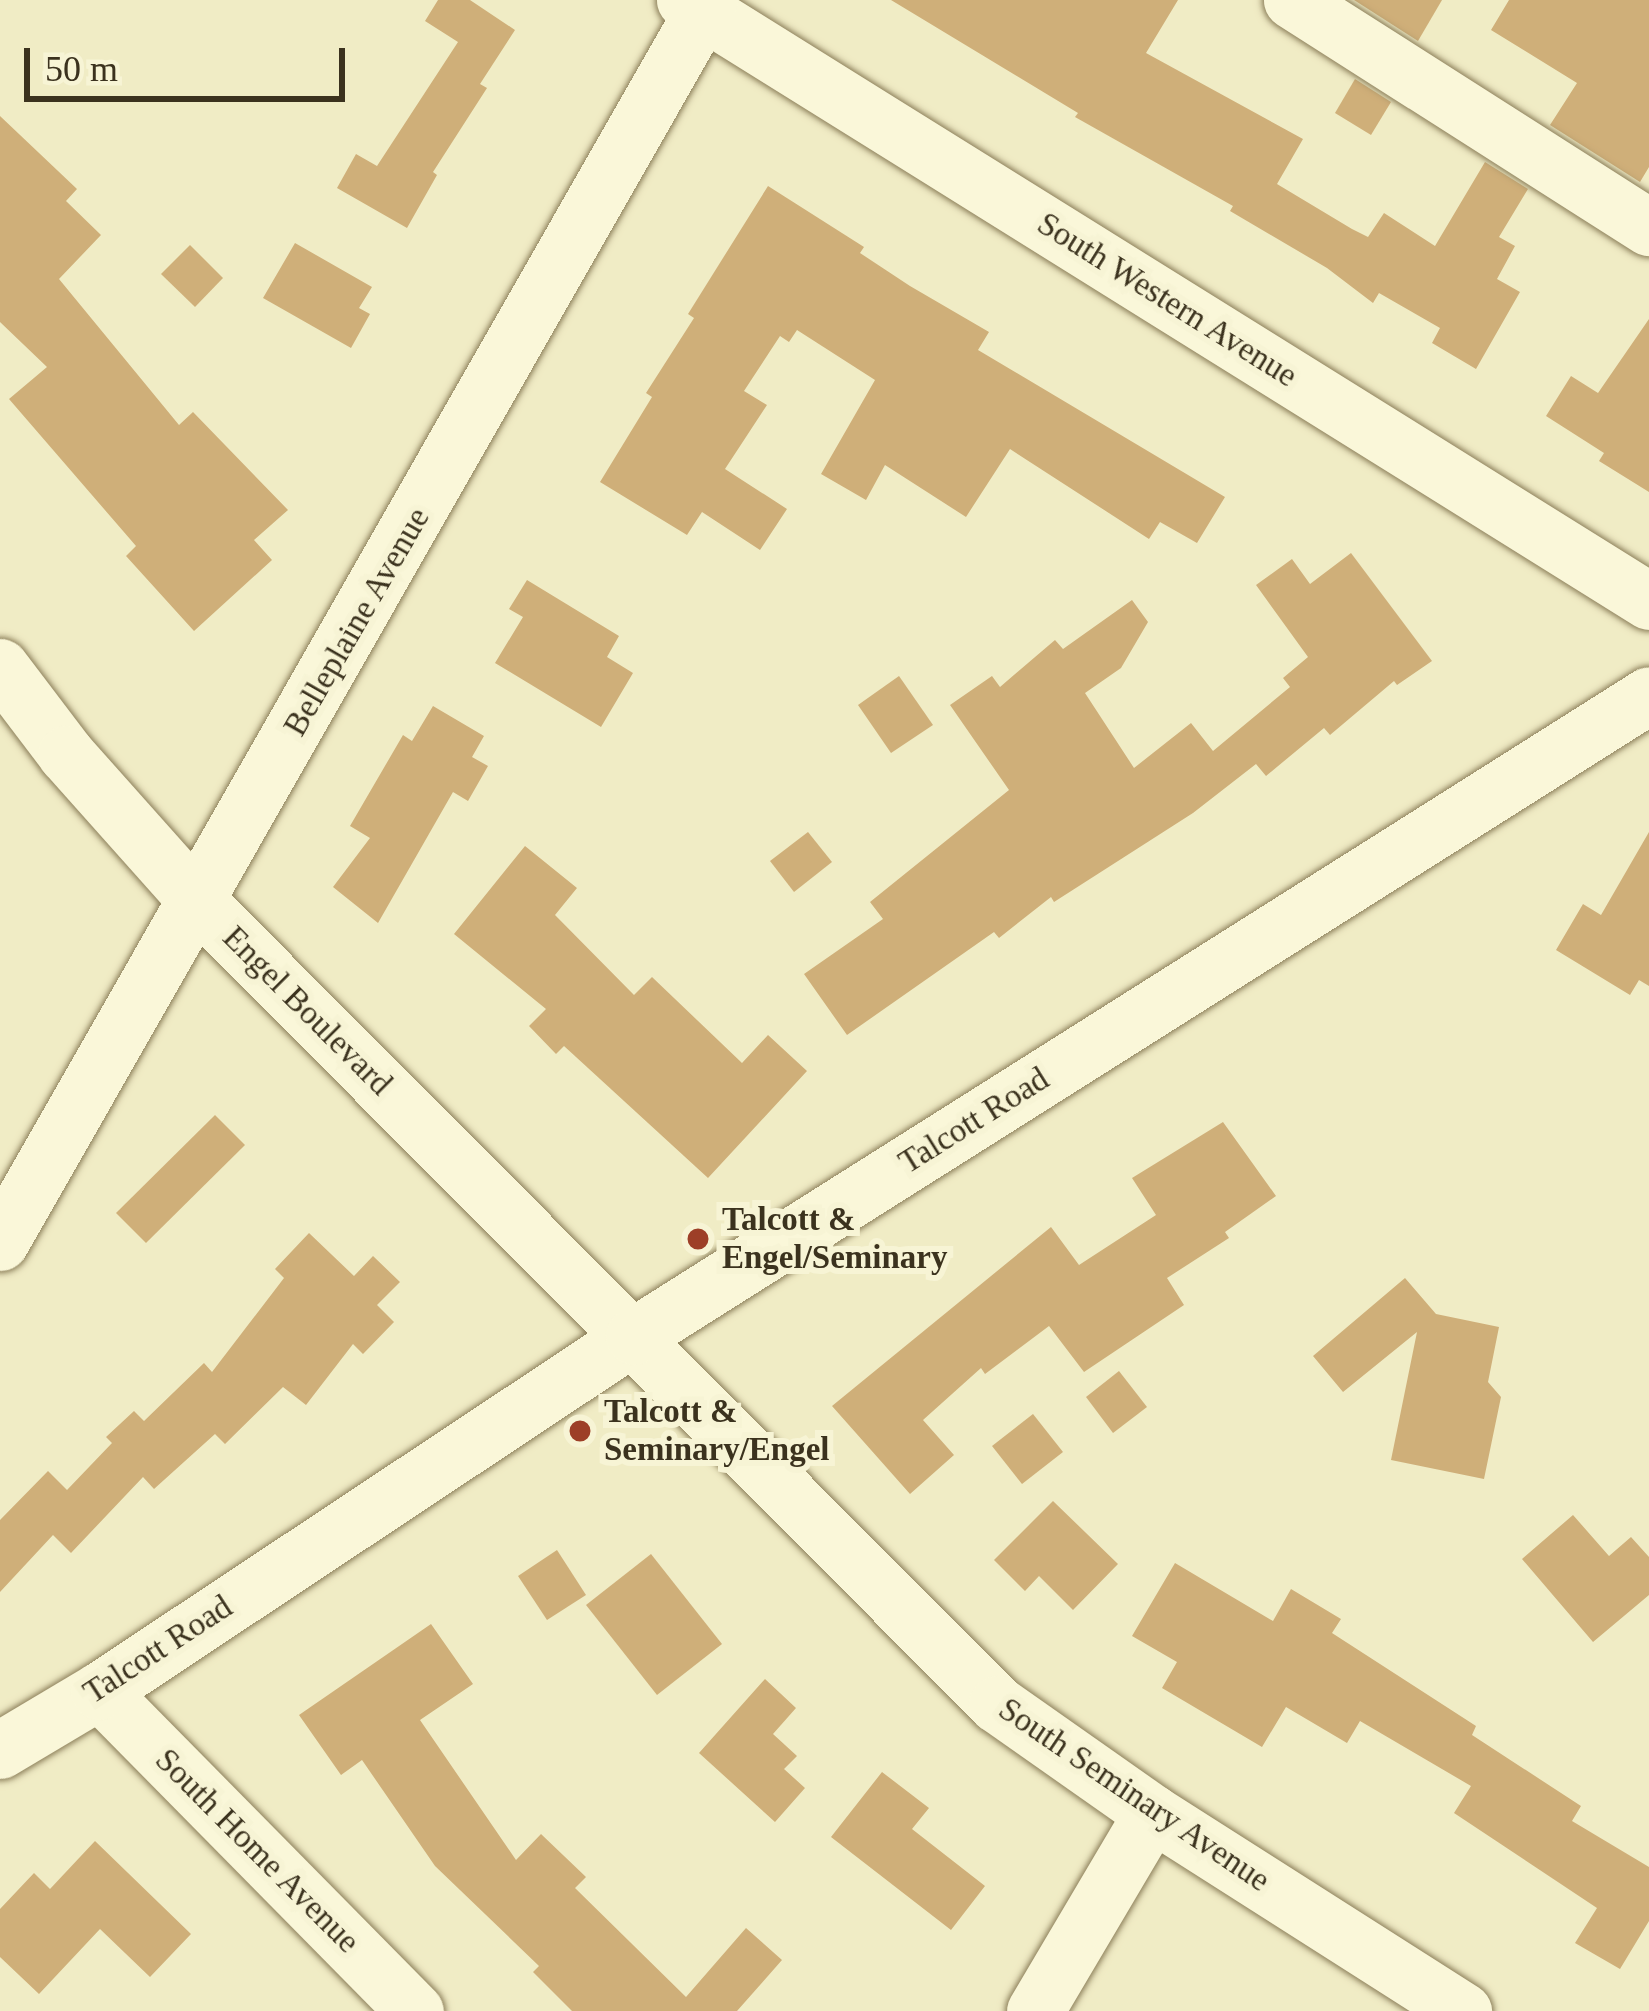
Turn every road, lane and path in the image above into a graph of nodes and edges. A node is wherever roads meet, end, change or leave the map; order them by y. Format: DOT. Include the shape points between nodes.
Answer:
graph roads {
  1 [pos="1292,0"];
  2 [pos="699,4"];
  3 [pos="1649,227"];
  4 [pos="1649,601"];
  5 [pos="0,667"];
  6 [pos="1649,694"];
  7 [pos="198,902"];
  8 [pos="0,1241"];
  9 [pos="634,1336"];
  10 [pos="98,1691"];
  11 [pos="0,1750"];
  12 [pos="1152,1814"];
  13 [pos="415,2011"];
  14 [pos="1035,2011"];
  15 [pos="1463,2011"];
  1 -- 3 [label="street"];
  2 -- 4 [label="street, South Western Avenue"];
  2 -- 7 [label="street, Belleplaine Avenue"];
  5 -- 7 [label="street, Engel Boulevard" via="65,754"];
  6 -- 9 [label="street, Talcott Road"];
  7 -- 8 [label="street, Belleplaine Avenue"];
  7 -- 9 [label="street, Engel Boulevard"];
  9 -- 10 [label="street, Talcott Road"];
  9 -- 12 [label="street, South Seminary Avenue" via="997,1704"];
  10 -- 11 [label="street, Talcott Road"];
  10 -- 13 [label="street, South Home Avenue"];
  12 -- 14 [label="street"];
  12 -- 15 [label="street, South Seminary Avenue"];
}
